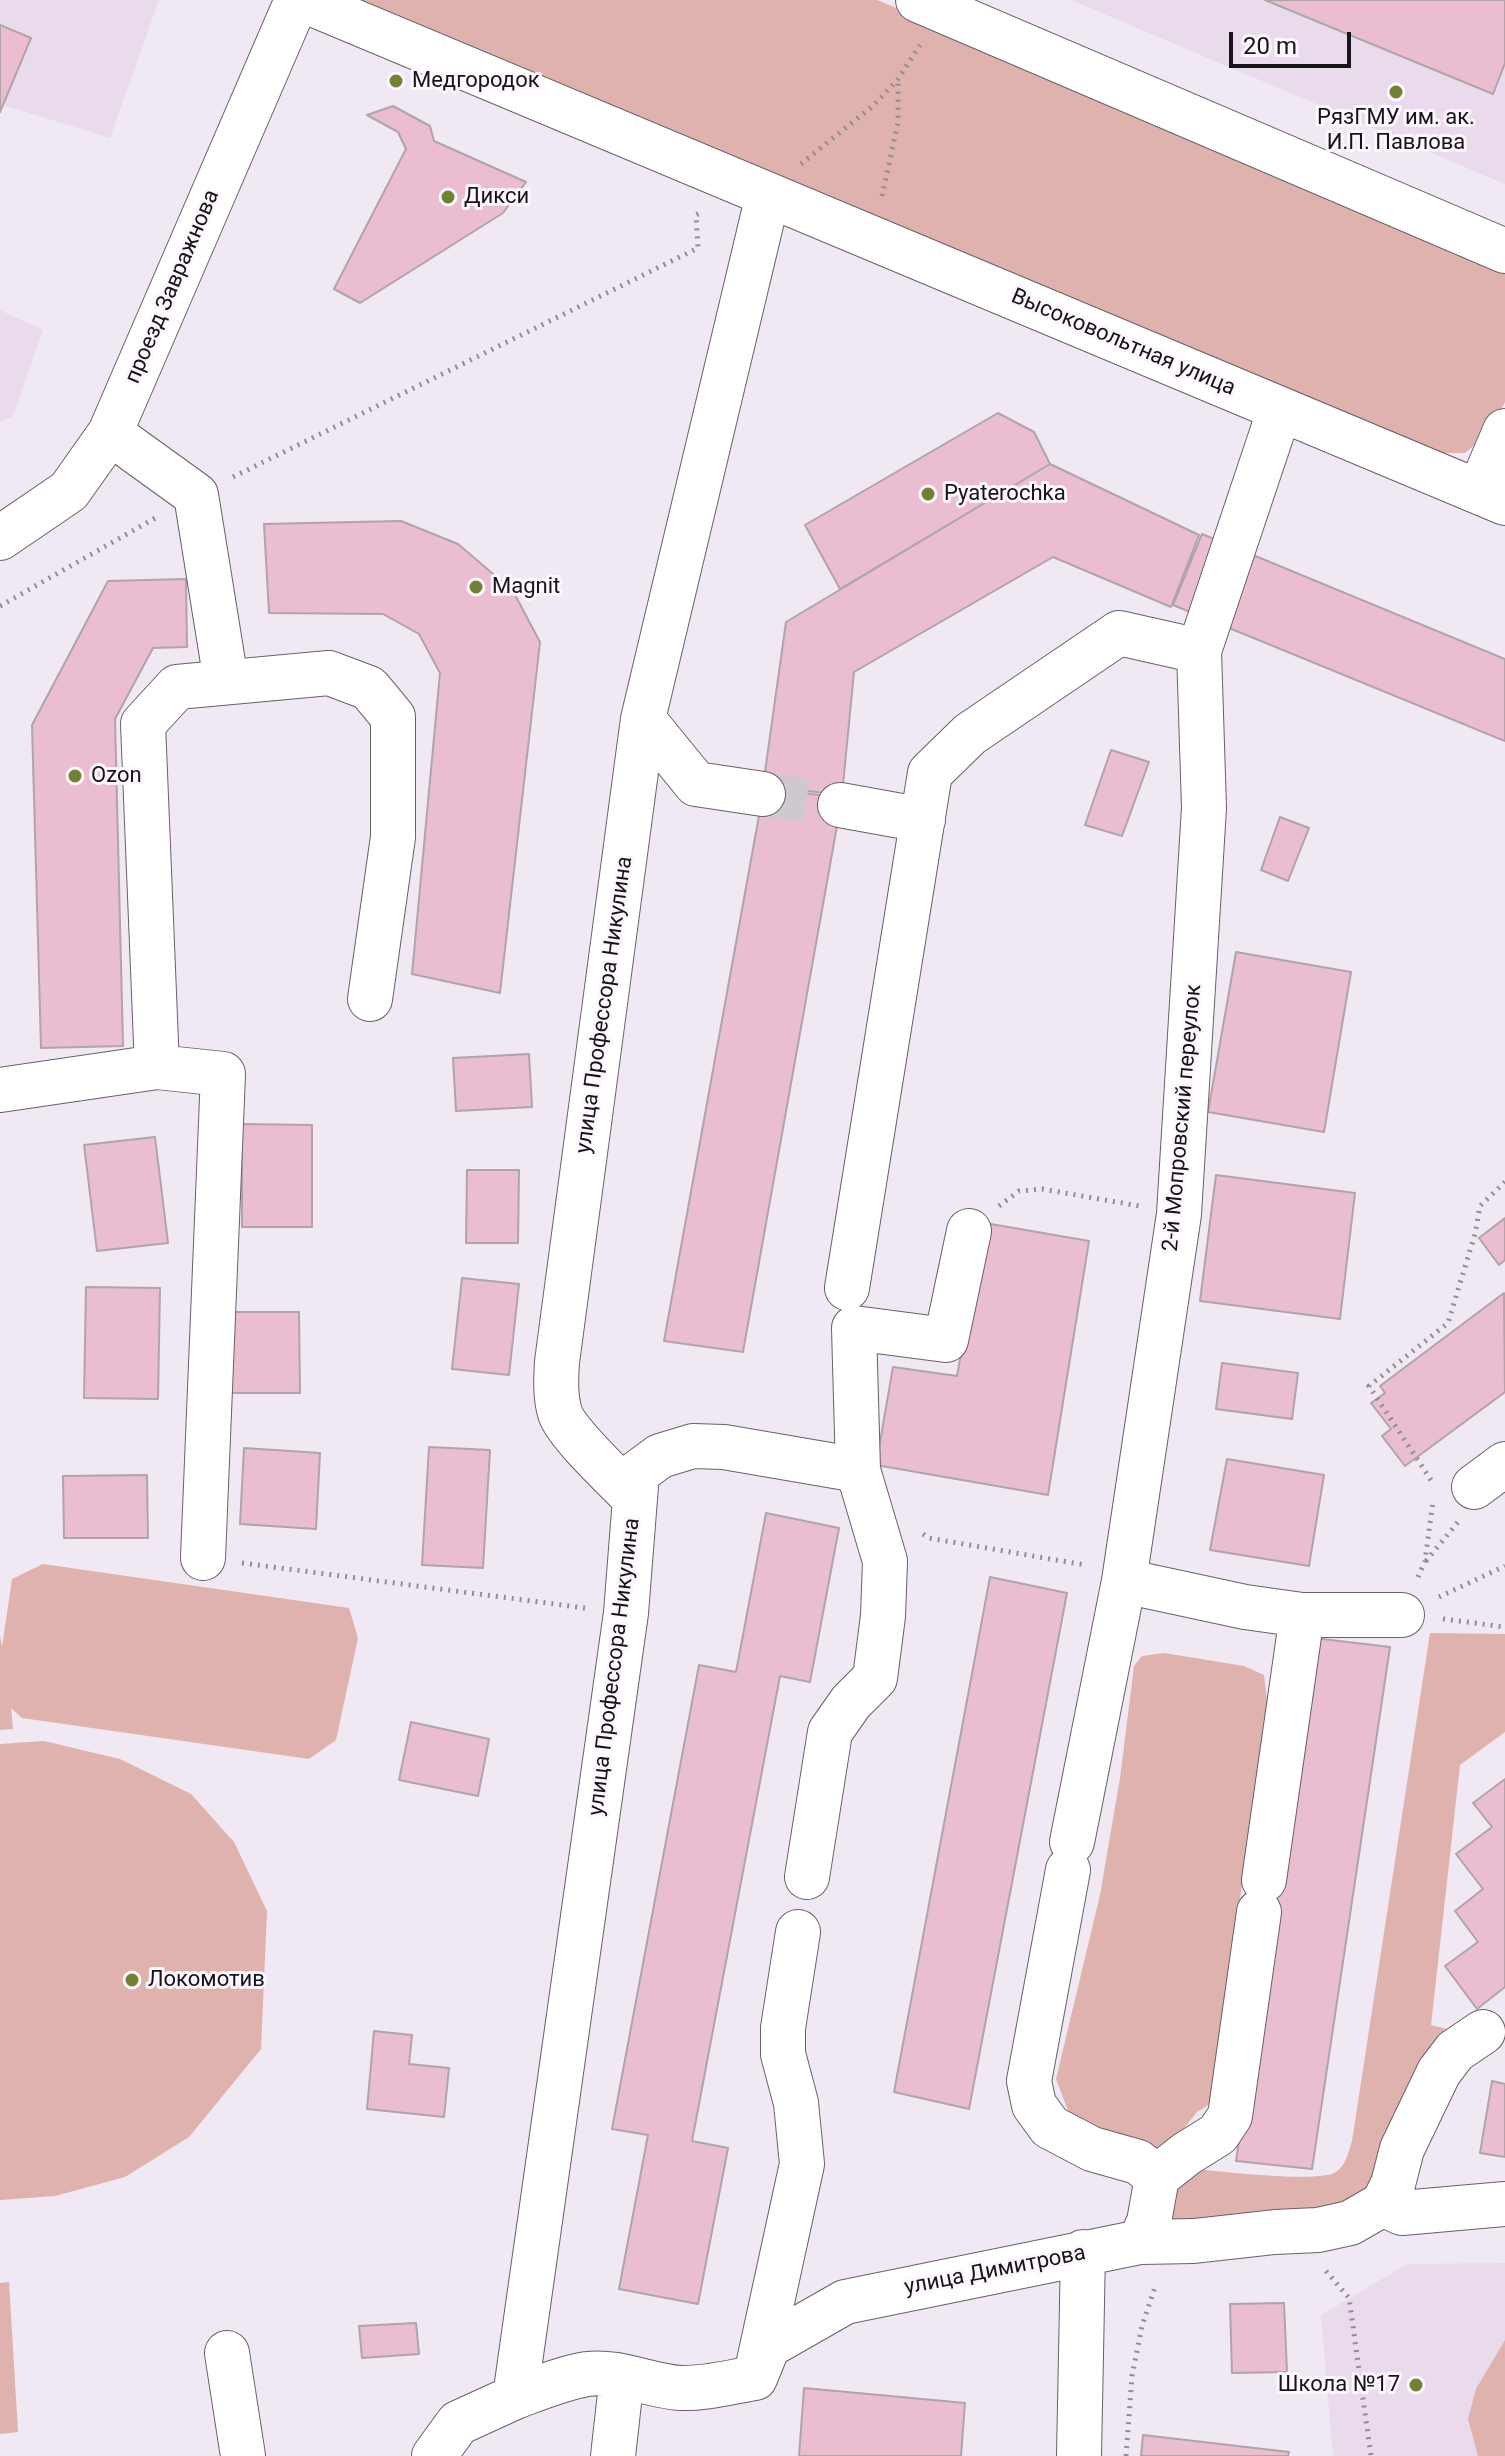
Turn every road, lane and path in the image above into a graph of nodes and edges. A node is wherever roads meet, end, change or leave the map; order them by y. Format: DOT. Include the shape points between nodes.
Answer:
graph roads {
  1 [pos="297,0"];
  2 [pos="303,0"];
  3 [pos="930,5"];
  4 [pos="990,14"];
  5 [pos="898,79"];
  6 [pos="761,192"];
  7 [pos="872,238"];
  8 [pos="1505,251"];
  9 [pos="1280,409"];
  10 [pos="1505,431"];
  11 [pos="110,433"];
  12 [pos="196,495"];
  13 [pos="1492,498"];
  14 [pos="0,538"];
  15 [pos="0,606"];
  16 [pos="1199,651"];
  17 [pos="226,681"];
  18 [pos="643,719"];
  19 [pos="763,794"];
  20 [pos="840,805"];
  21 [pos="923,820"];
  22 [pos="370,999"];
  23 [pos="157,1067"];
  24 [pos="0,1090"];
  25 [pos="1505,1182"];
  26 [pos="1179,1214"];
  27 [pos="969,1231"];
  28 [pos="847,1288"];
  29 [pos="1471,1479"];
  30 [pos="864,1489"];
  31 [pos="635,1499"];
  32 [pos="1433,1501"];
  33 [pos="203,1558"];
  34 [pos="1505,1566"];
  35 [pos="1125,1577"];
  36 [pos="626,1613"];
  37 [pos="1302,1615"];
  38 [pos="1402,1615"];
  39 [pos="1505,1627"];
  40 [pos="807,1877"];
  41 [pos="798,1932"];
  42 [pos="1483,2032"];
  43 [pos="1157,2177"];
  44 [pos="1383,2204"];
  45 [pos="1505,2204"];
  46 [pos="1154,2242"];
  47 [pos="1083,2252"];
  48 [pos="1349,2298"];
  49 [pos="227,2353"];
  50 [pos="622,2376"];
  51 [pos="755,2378"];
  52 [pos="515,2397"];
  53 [pos="243,2456"];
  54 [pos="434,2456"];
  55 [pos="613,2456"];
  56 [pos="1079,2456"];
  57 [pos="1126,2456"];
  58 [pos="1371,2456"];
  1 -- 11 [label="street, проезд Завражнова"];
  2 -- 6 [label="street, Высоковольтная улица"];
  3 -- 4 [label="street"];
  3 -- 5 [label="path"];
  4 -- 8 [label="street"];
  5 -- 6 [label="path" via="874,105"];
  5 -- 7 [label="path" via="898,122"];
  6 -- 7 [label="street, Высоковольтная улица"];
  6 -- 12 [label="path" via="696,215 698,248"];
  6 -- 18 [label="street"];
  7 -- 9 [label="street, Высоковольтная улица"];
  9 -- 13 [label="street, Высоковольтная улица"];
  9 -- 16 [label="street"];
  10 -- 13 [label="street, Высоковольтная улица"];
  11 -- 12 [label="street"];
  11 -- 14 [label="street, проезд Завражнова" via="69,491"];
  12 -- 15 [label="path"];
  12 -- 17 [label="street"];
  16 -- 21 [label="street" via="1119,633 947,755 930,773"];
  16 -- 26 [label="street, 2-й Мопровский переулок" via="1204,808"];
  17 -- 22 [label="street" via="329,673 369,688 393,717 393,837"];
  17 -- 23 [label="street" via="177,687 143,724"];
  18 -- 19 [label="street" via="696,784"];
  18 -- 31 [label="street, улица Профессора Никулина" via="555,1388 561,1415 578,1440"];
  20 -- 21 [label="street"];
  21 -- 28 [label="street"];
  23 -- 24 [label="street"];
  23 -- 33 [label="street" via="223,1074"];
  25 -- 29 [label="path" via="1480,1206 1448,1323 1369,1386"];
  26 -- 27 [label="path" via="1042,1189 1019,1191"];
  26 -- 35 [label="street, 2-й Мопровский переулок"];
  27 -- 30 [label="street" via="946,1340 854,1328"];
  30 -- 31 [label="street" via="724,1447 693,1446 660,1456 637,1473"];
  30 -- 35 [label="path" via="929,1538"];
  30 -- 40 [label="street" via="885,1561 875,1678 830,1732"];
  31 -- 36 [label="street, улица Профессора Никулина"];
  32 -- 38 [label="path" via="1425,1561"];
  33 -- 36 [label="path"];
  34 -- 38 [label="path"];
  35 -- 37 [label="street" via="1245,1607"];
  35 -- 43 [label="street, 2-й Мопровский переулок" via="1029,2081 1034,2105 1050,2127 1092,2149 1138,2162"];
  36 -- 52 [label="street, улица Профессора Никулина"];
  37 -- 38 [label="street"];
  37 -- 43 [label="street" via="1230,2116 1218,2134"];
  38 -- 39 [label="path"];
  41 -- 51 [label="street" via="783,2054 796,2103 802,2164"];
  42 -- 44 [label="street" via="1455,2051 1439,2072"];
  43 -- 46 [label="street" via="1149,2222"];
  44 -- 45 [label="street" via="1402,2213"];
  44 -- 46 [label="street, улица Димитрова" via="1350,2223 1318,2230"];
  46 -- 47 [label="street, улица Димитрова"];
  46 -- 57 [label="path" via="1167,2251 1132,2376"];
  47 -- 51 [label="street, улица Димитрова" via="845,2302 768,2346"];
  47 -- 56 [label="street"];
  48 -- 58 [label="path"];
  49 -- 53 [label="street"];
  50 -- 51 [label="street" via="679,2388"];
  50 -- 52 [label="street" via="589,2374"];
  50 -- 55 [label="street"];
  52 -- 54 [label="street" via="458,2423"];
}
